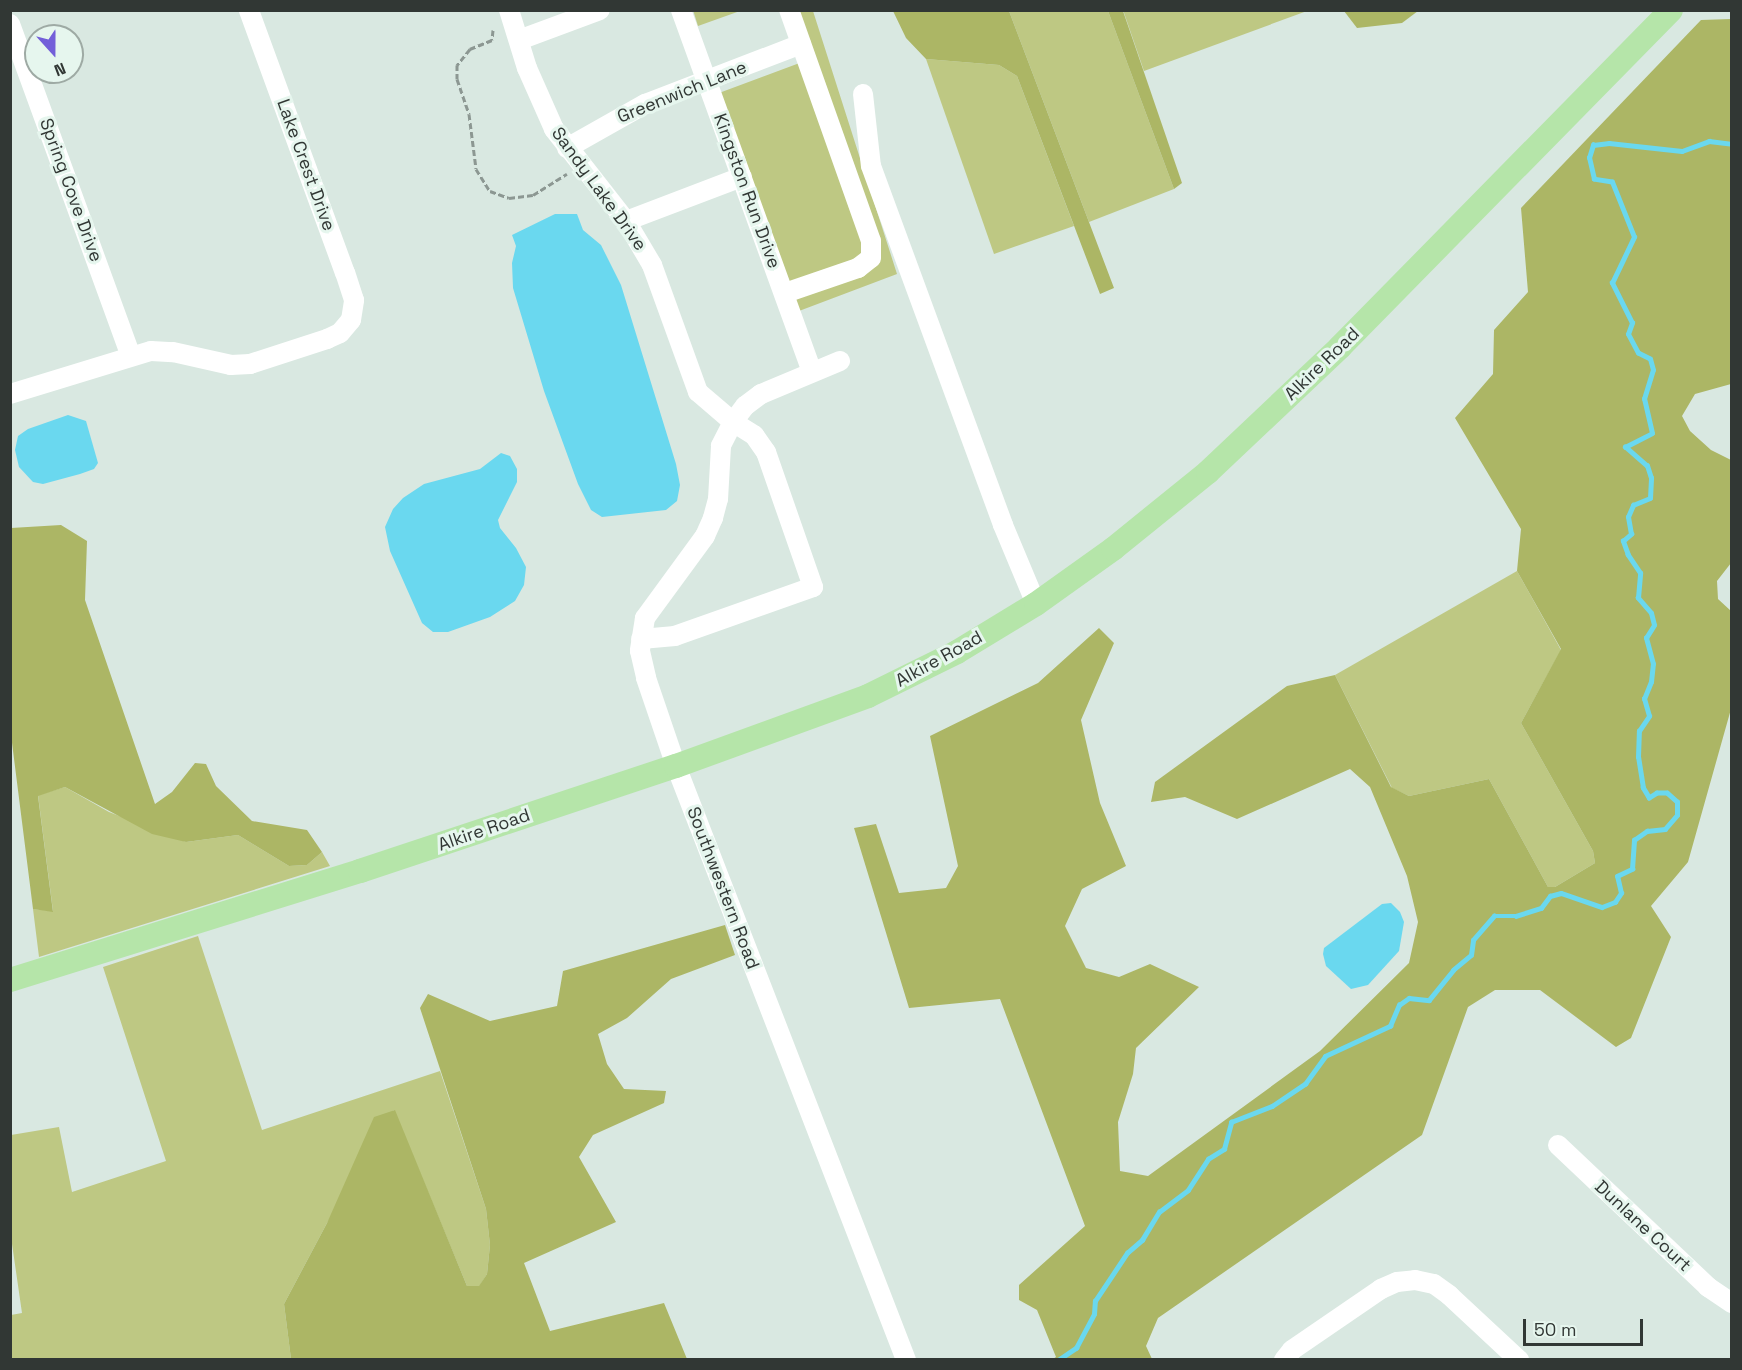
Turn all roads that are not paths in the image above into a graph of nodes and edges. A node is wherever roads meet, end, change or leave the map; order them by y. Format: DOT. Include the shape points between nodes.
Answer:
graph roads {
  1 [pos="249,10"];
  2 [pos="509,10"];
  3 [pos="600,10"];
  4 [pos="681,10"];
  5 [pos="789,10"];
  6 [pos="1671,10"];
  7 [pos="10,24"];
  8 [pos="519,40"];
  9 [pos="801,44"];
  10 [pos="706,80"];
  11 [pos="863,94"];
  12 [pos="567,148"];
  13 [pos="742,177"];
  14 [pos="626,220"];
  15 [pos="785,293"];
  16 [pos="131,356"];
  17 [pos="840,361"];
  18 [pos="812,371"];
  19 [pos="10,394"];
  20 [pos="733,422"];
  21 [pos="1036,604"];
  22 [pos="641,639"];
  23 [pos="675,766"];
  24 [pos="10,980"];
  25 [pos="1558,1145"];
  26 [pos="1731,1303"];
  27 [pos="906,1359"];
  28 [pos="1284,1359"];
  29 [pos="1519,1359"];
  1 -- 16 [label="street, Lake Crest Drive" via="354,300 351,320 340,333 327,339 250,364 231,365 173,352 151,351"];
  2 -- 8 [label="street, Sandy Lake Drive"];
  3 -- 8 [label="street"];
  4 -- 10 [label="street, Kingston Run Drive"];
  5 -- 9 [label="street"];
  6 -- 21 [label="main road, Alkire Road" via="1273,413 1180,496"];
  7 -- 16 [label="street, Spring Cove Drive"];
  8 -- 12 [label="street, Sandy Lake Drive" via="554,129"];
  9 -- 10 [label="street, Greenwich Lane"];
  9 -- 15 [label="street" via="872,241 871,258 858,268"];
  10 -- 12 [label="street, Greenwich Lane" via="617,117"];
  10 -- 13 [label="street, Kingston Run Drive"];
  11 -- 21 [label="street" via="871,166 1003,525"];
  12 -- 14 [label="street, Sandy Lake Drive"];
  13 -- 14 [label="street"];
  13 -- 15 [label="street, Kingston Run Drive"];
  14 -- 20 [label="street, Sandy Lake Drive" via="652,265 698,392"];
  15 -- 18 [label="street, Kingston Run Drive"];
  16 -- 19 [label="street"];
  17 -- 18 [label="street, Southwestern Road"];
  18 -- 20 [label="street, Southwestern Road" via="761,394"];
  20 -- 22 [label="street, Southwestern Road" via="721,446 713,518 690,557 654,602 645,618"];
  20 -- 22 [label="street, Sandy Lake Drive" via="754,435 766,452 813,587 675,636"];
  21 -- 23 [label="main road, Alkire Road" via="957,652 884,689"];
  22 -- 23 [label="street, Southwestern Road" via="641,662"];
  23 -- 24 [label="main road, Alkire Road" via="360,872"];
  23 -- 27 [label="street, Southwestern Road"];
  25 -- 26 [label="street, Dunlane Court" via="1708,1287"];
  28 -- 29 [label="street" via="1381,1289 1415,1280 1434,1284 1449,1295"];
}
